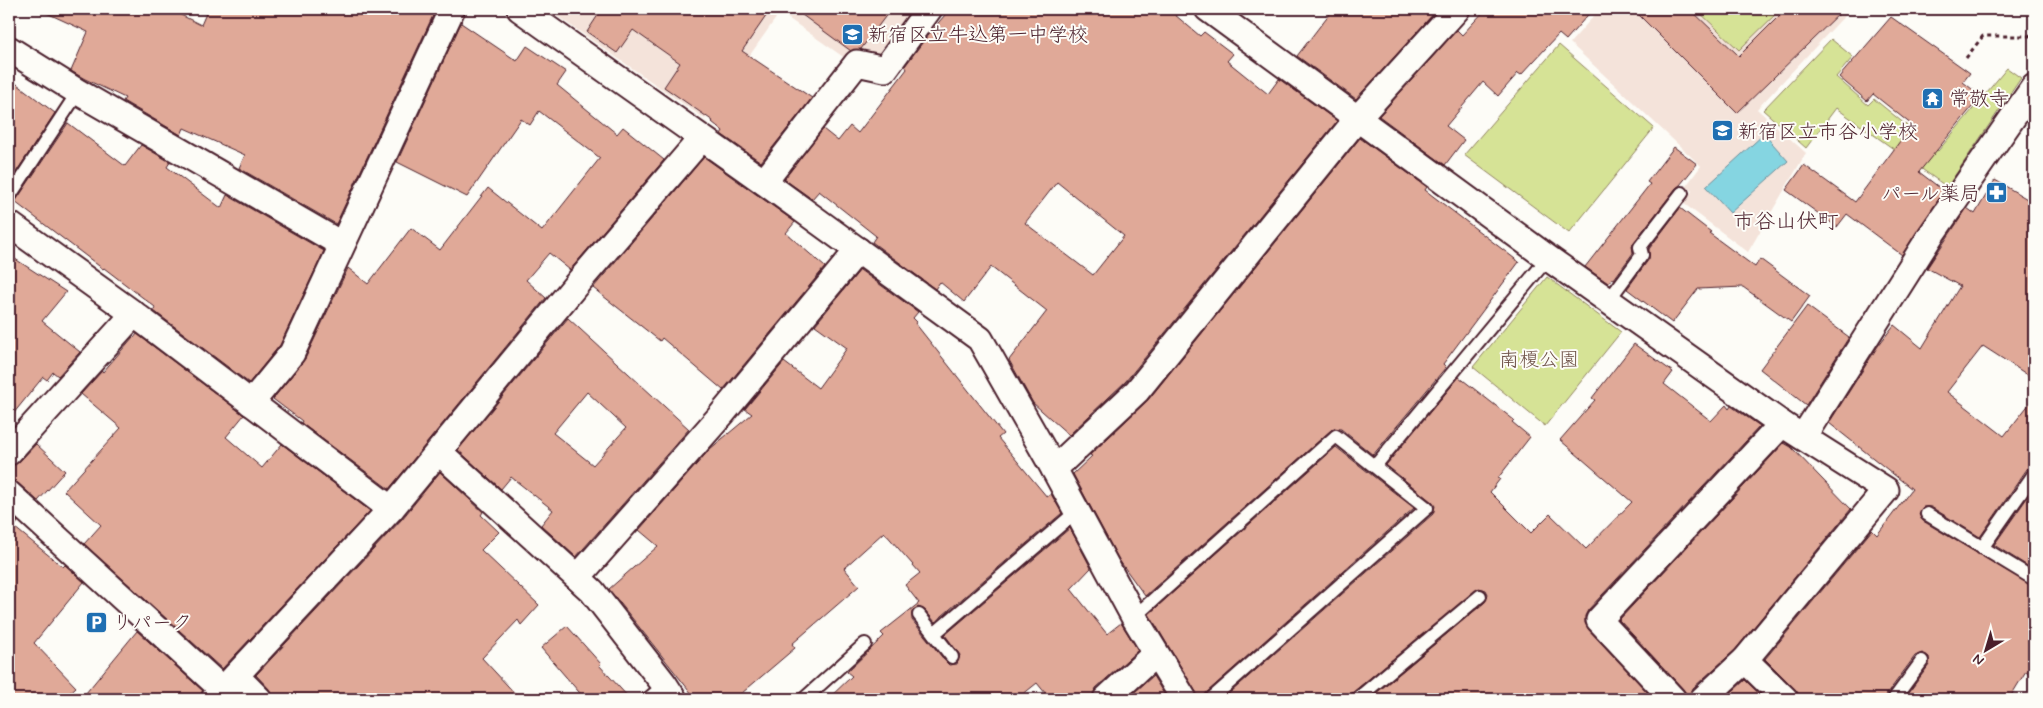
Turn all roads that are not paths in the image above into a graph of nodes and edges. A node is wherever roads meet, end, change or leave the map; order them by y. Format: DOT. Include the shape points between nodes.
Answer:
graph roads {
  1 [pos="452,9"];
  2 [pos="520,9"];
  3 [pos="929,9"];
  4 [pos="1208,9"];
  5 [pos="1457,9"];
  6 [pos="9,49"];
  7 [pos="2034,87"];
  8 [pos="78,92"];
  9 [pos="1357,119"];
  10 [pos="701,139"];
  11 [pos="764,182"];
  12 [pos="1682,193"];
  13 [pos="9,197"];
  14 [pos="9,224"];
  15 [pos="341,244"];
  16 [pos="858,250"];
  17 [pos="1548,258"];
  18 [pos="1608,301"];
  19 [pos="134,314"];
  20 [pos="251,403"];
  21 [pos="1782,424"];
  22 [pos="1803,437"];
  23 [pos="9,452"];
  24 [pos="439,452"];
  25 [pos="1375,466"];
  26 [pos="1054,468"];
  27 [pos="2034,474"];
  28 [pos="9,494"];
  29 [pos="391,509"];
  30 [pos="1077,511"];
  31 [pos="1927,514"];
  32 [pos="1982,548"];
  33 [pos="578,577"];
  34 [pos="2034,579"];
  35 [pos="1480,596"];
  36 [pos="919,615"];
  37 [pos="1134,617"];
  38 [pos="934,634"];
  39 [pos="865,644"];
  40 [pos="1155,654"];
  41 [pos="952,657"];
  42 [pos="1745,660"];
  43 [pos="1922,661"];
  44 [pos="224,689"];
  45 [pos="662,694"];
  46 [pos="259,699"];
  47 [pos="804,699"];
  48 [pos="1106,699"];
  49 [pos="1184,699"];
  50 [pos="1210,699"];
  51 [pos="1357,699"];
  52 [pos="1673,699"];
  53 [pos="1703,699"];
  54 [pos="1785,699"];
  55 [pos="1894,699"];
  1 -- 15 [label="street"];
  2 -- 10 [label="street"];
  3 -- 11 [label="street" via="885,68 857,63"];
  4 -- 9 [label="street"];
  5 -- 9 [label="street"];
  6 -- 8 [label="street"];
  7 -- 22 [label="street" via="1930,235"];
  8 -- 13 [label="lane"];
  8 -- 15 [label="street"];
  9 -- 17 [label="street"];
  9 -- 26 [label="street" via="1137,391"];
  10 -- 11 [label="street"];
  10 -- 24 [label="street"];
  11 -- 16 [label="street"];
  12 -- 18 [label="lane" via="1640,247 1642,255"];
  14 -- 19 [label="street"];
  15 -- 20 [label="street" via="292,353"];
  16 -- 26 [label="street" via="980,339"];
  16 -- 33 [label="street" via="722,414"];
  17 -- 18 [label="street"];
  17 -- 25 [label="lane"];
  18 -- 21 [label="street"];
  19 -- 20 [label="street"];
  19 -- 23 [label="street"];
  20 -- 29 [label="street"];
  21 -- 22 [label="street"];
  21 -- 52 [label="street" via="1599,620"];
  22 -- 42 [label="street" via="1886,490"];
  24 -- 29 [label="street"];
  24 -- 33 [label="street"];
  25 -- 37 [label="lane" via="1336,436"];
  25 -- 50 [label="lane" via="1427,508"];
  26 -- 30 [label="street"];
  27 -- 32 [label="lane"];
  28 -- 44 [label="street"];
  29 -- 44 [label="street"];
  30 -- 37 [label="street"];
  30 -- 38 [label="lane"];
  31 -- 32 [label="lane"];
  32 -- 34 [label="lane"];
  33 -- 45 [label="street" via="592,591"];
  35 -- 51 [label="lane"];
  36 -- 38 [label="lane"];
  37 -- 40 [label="street"];
  38 -- 41 [label="lane"];
  39 -- 47 [label="lane"];
  40 -- 48 [label="street"];
  40 -- 49 [label="street"];
  42 -- 53 [label="street"];
  42 -- 54 [label="street"];
  43 -- 55 [label="lane"];
  44 -- 46 [label="street"];
}
